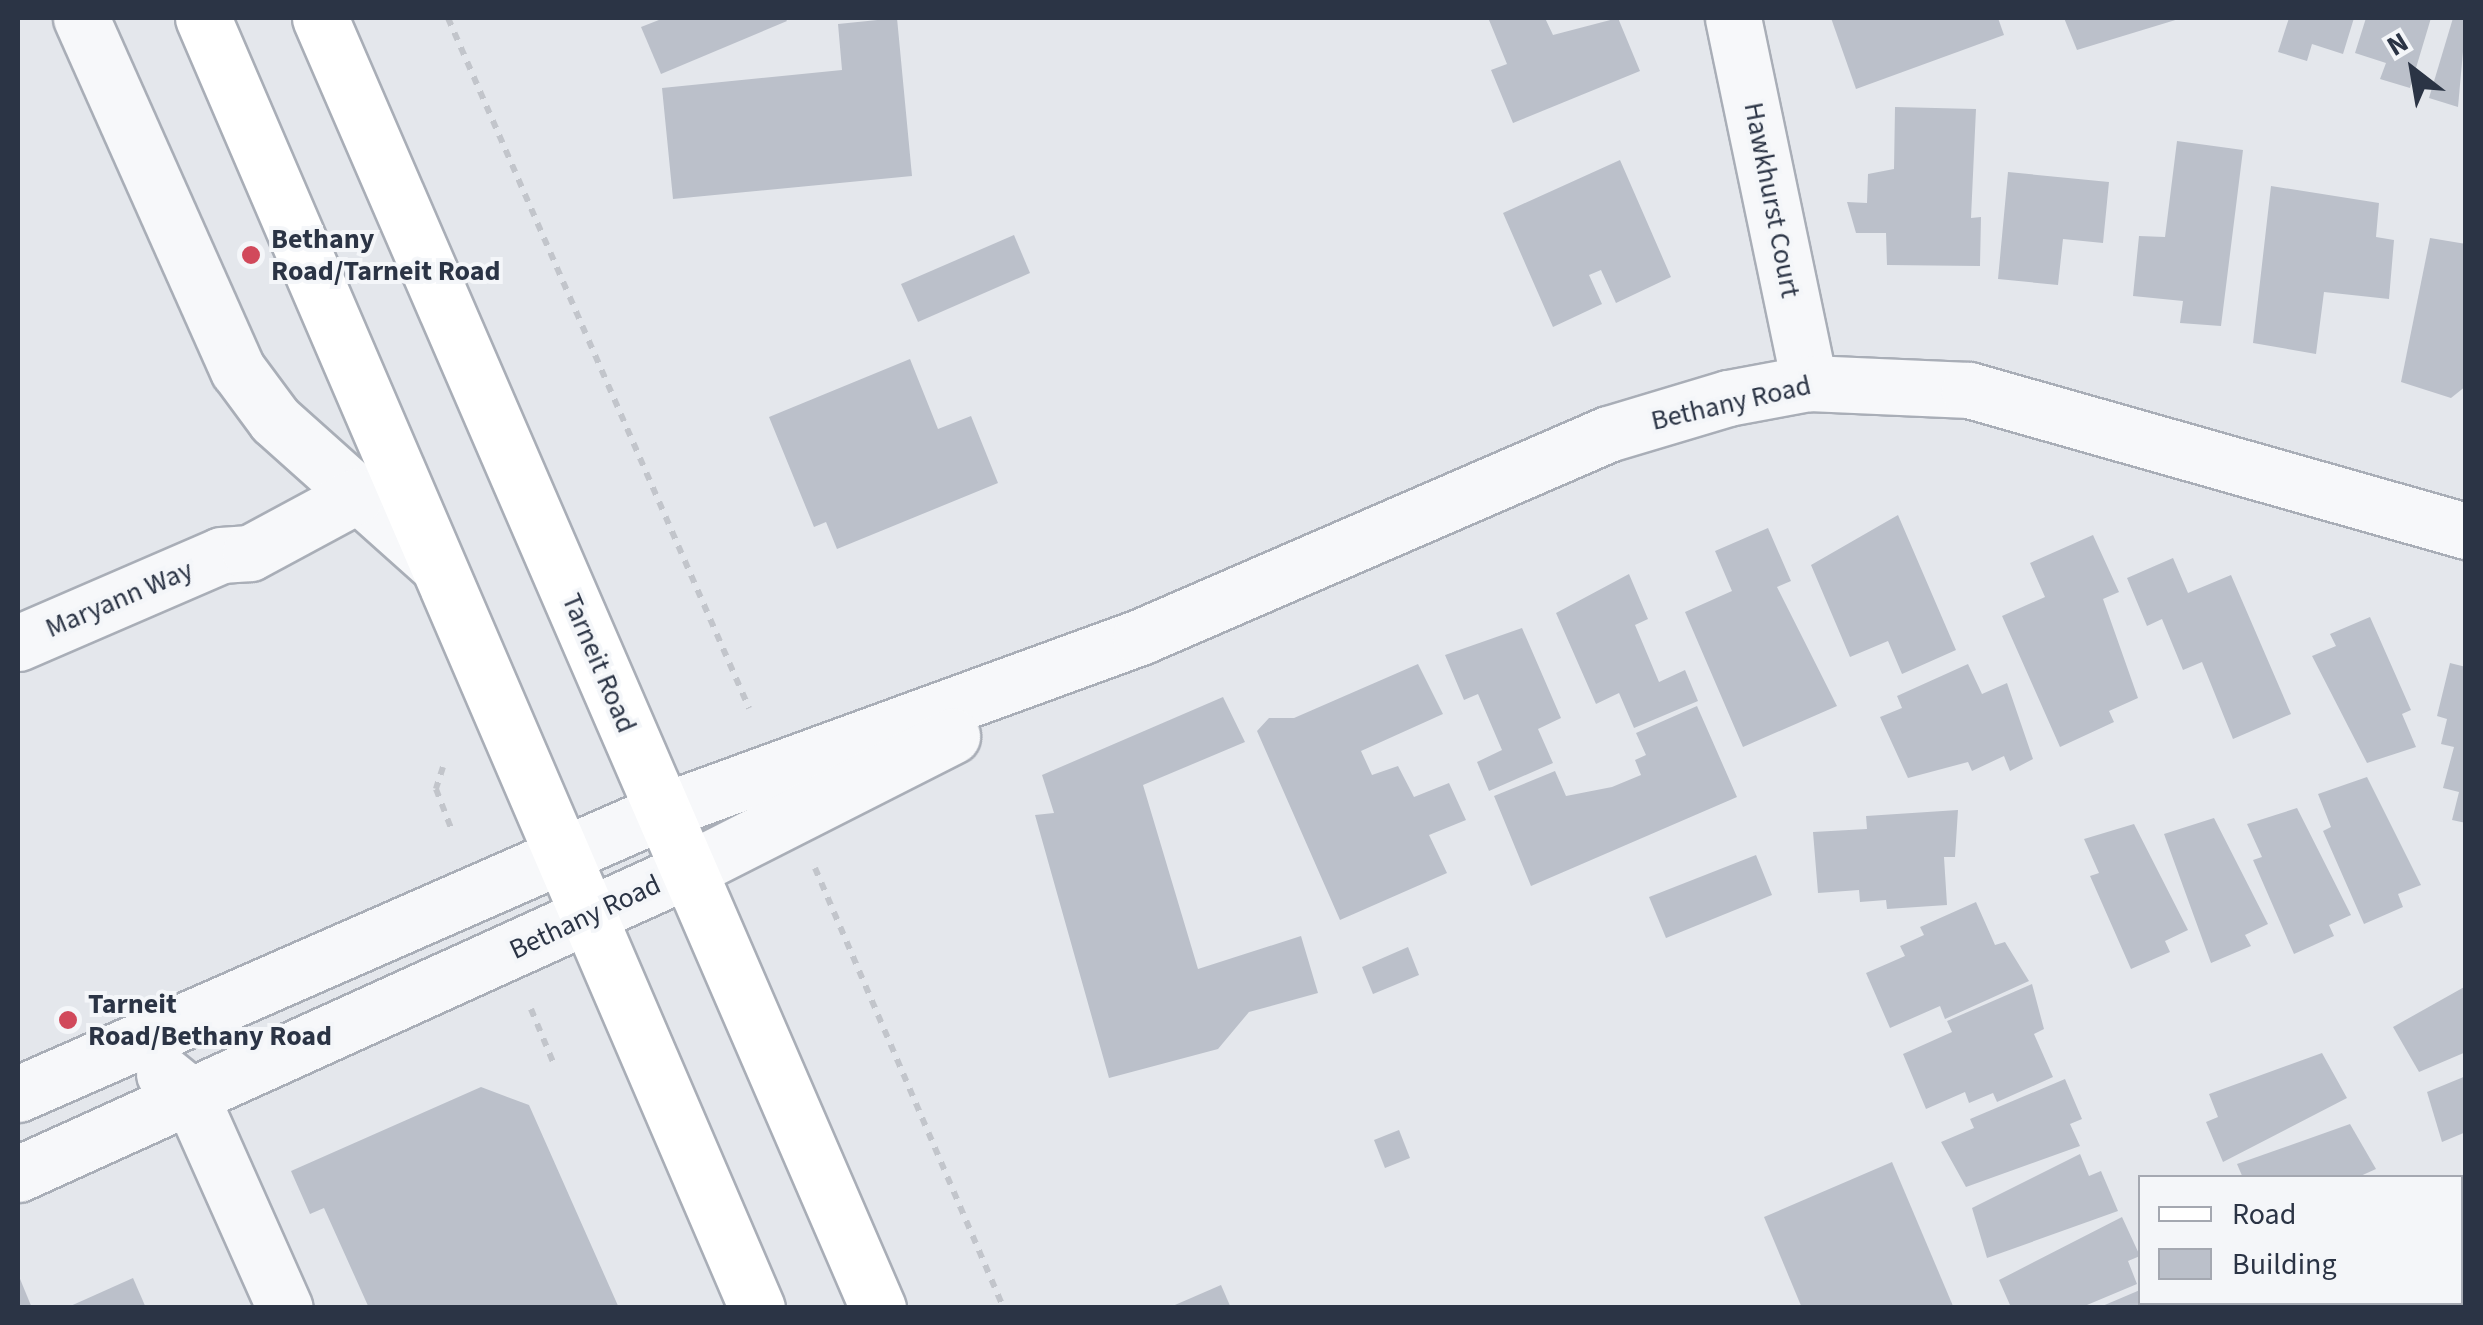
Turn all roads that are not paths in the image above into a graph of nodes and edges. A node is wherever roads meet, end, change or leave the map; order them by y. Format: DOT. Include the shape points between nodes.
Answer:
graph roads {
  1 [pos="81,18"];
  2 [pos="203,18"];
  3 [pos="320,18"];
  4 [pos="1733,18"];
  5 [pos="1809,382"];
  6 [pos="309,452"];
  7 [pos="356,496"];
  8 [pos="2466,530"];
  9 [pos="221,556"];
  10 [pos="434,562"];
  11 [pos="1140,636"];
  12 [pos="18,643"];
  13 [pos="662,811"];
  14 [pos="560,856"];
  15 [pos="690,870"];
  16 [pos="585,914"];
  17 [pos="130,1046"];
  18 [pos="18,1094"];
  19 [pos="190,1095"];
  20 [pos="18,1174"];
  21 [pos="285,1308"];
  22 [pos="757,1308"];
  23 [pos="878,1308"];
  1 -- 6 [label="street" via="238,370"];
  2 -- 10 [label="main road"];
  3 -- 13 [label="main road, Tarneit Road"];
  4 -- 5 [label="street, Hawkhurst Court"];
  5 -- 8 [label="street, Bethany Road" via="1897,382 2053,407"];
  5 -- 11 [label="street, Bethany Road" via="1608,434"];
  6 -- 7 [label="street"];
  6 -- 9 [label="street, Maryann Way" via="272,508"];
  7 -- 9 [label="street, Maryann Way" via="250,553"];
  7 -- 10 [label="street"];
  9 -- 12 [label="street, Maryann Way"];
  10 -- 14 [label="main road"];
  11 -- 13 [label="street, Bethany Road"];
  11 -- 15 [label="street, Bethany Road"];
  13 -- 14 [label="street, Bethany Road"];
  13 -- 15 [label="main road, Tarneit Road"];
  14 -- 16 [label="main road"];
  14 -- 17 [label="street, Bethany Road"];
  15 -- 16 [label="street, Bethany Road"];
  15 -- 23 [label="main road, Tarneit Road"];
  16 -- 19 [label="street, Bethany Road"];
  16 -- 22 [label="main road"];
  17 -- 18 [label="street, Bethany Road"];
  17 -- 19 [label="street"];
  19 -- 20 [label="street, Bethany Road"];
  19 -- 21 [label="street"];
}
